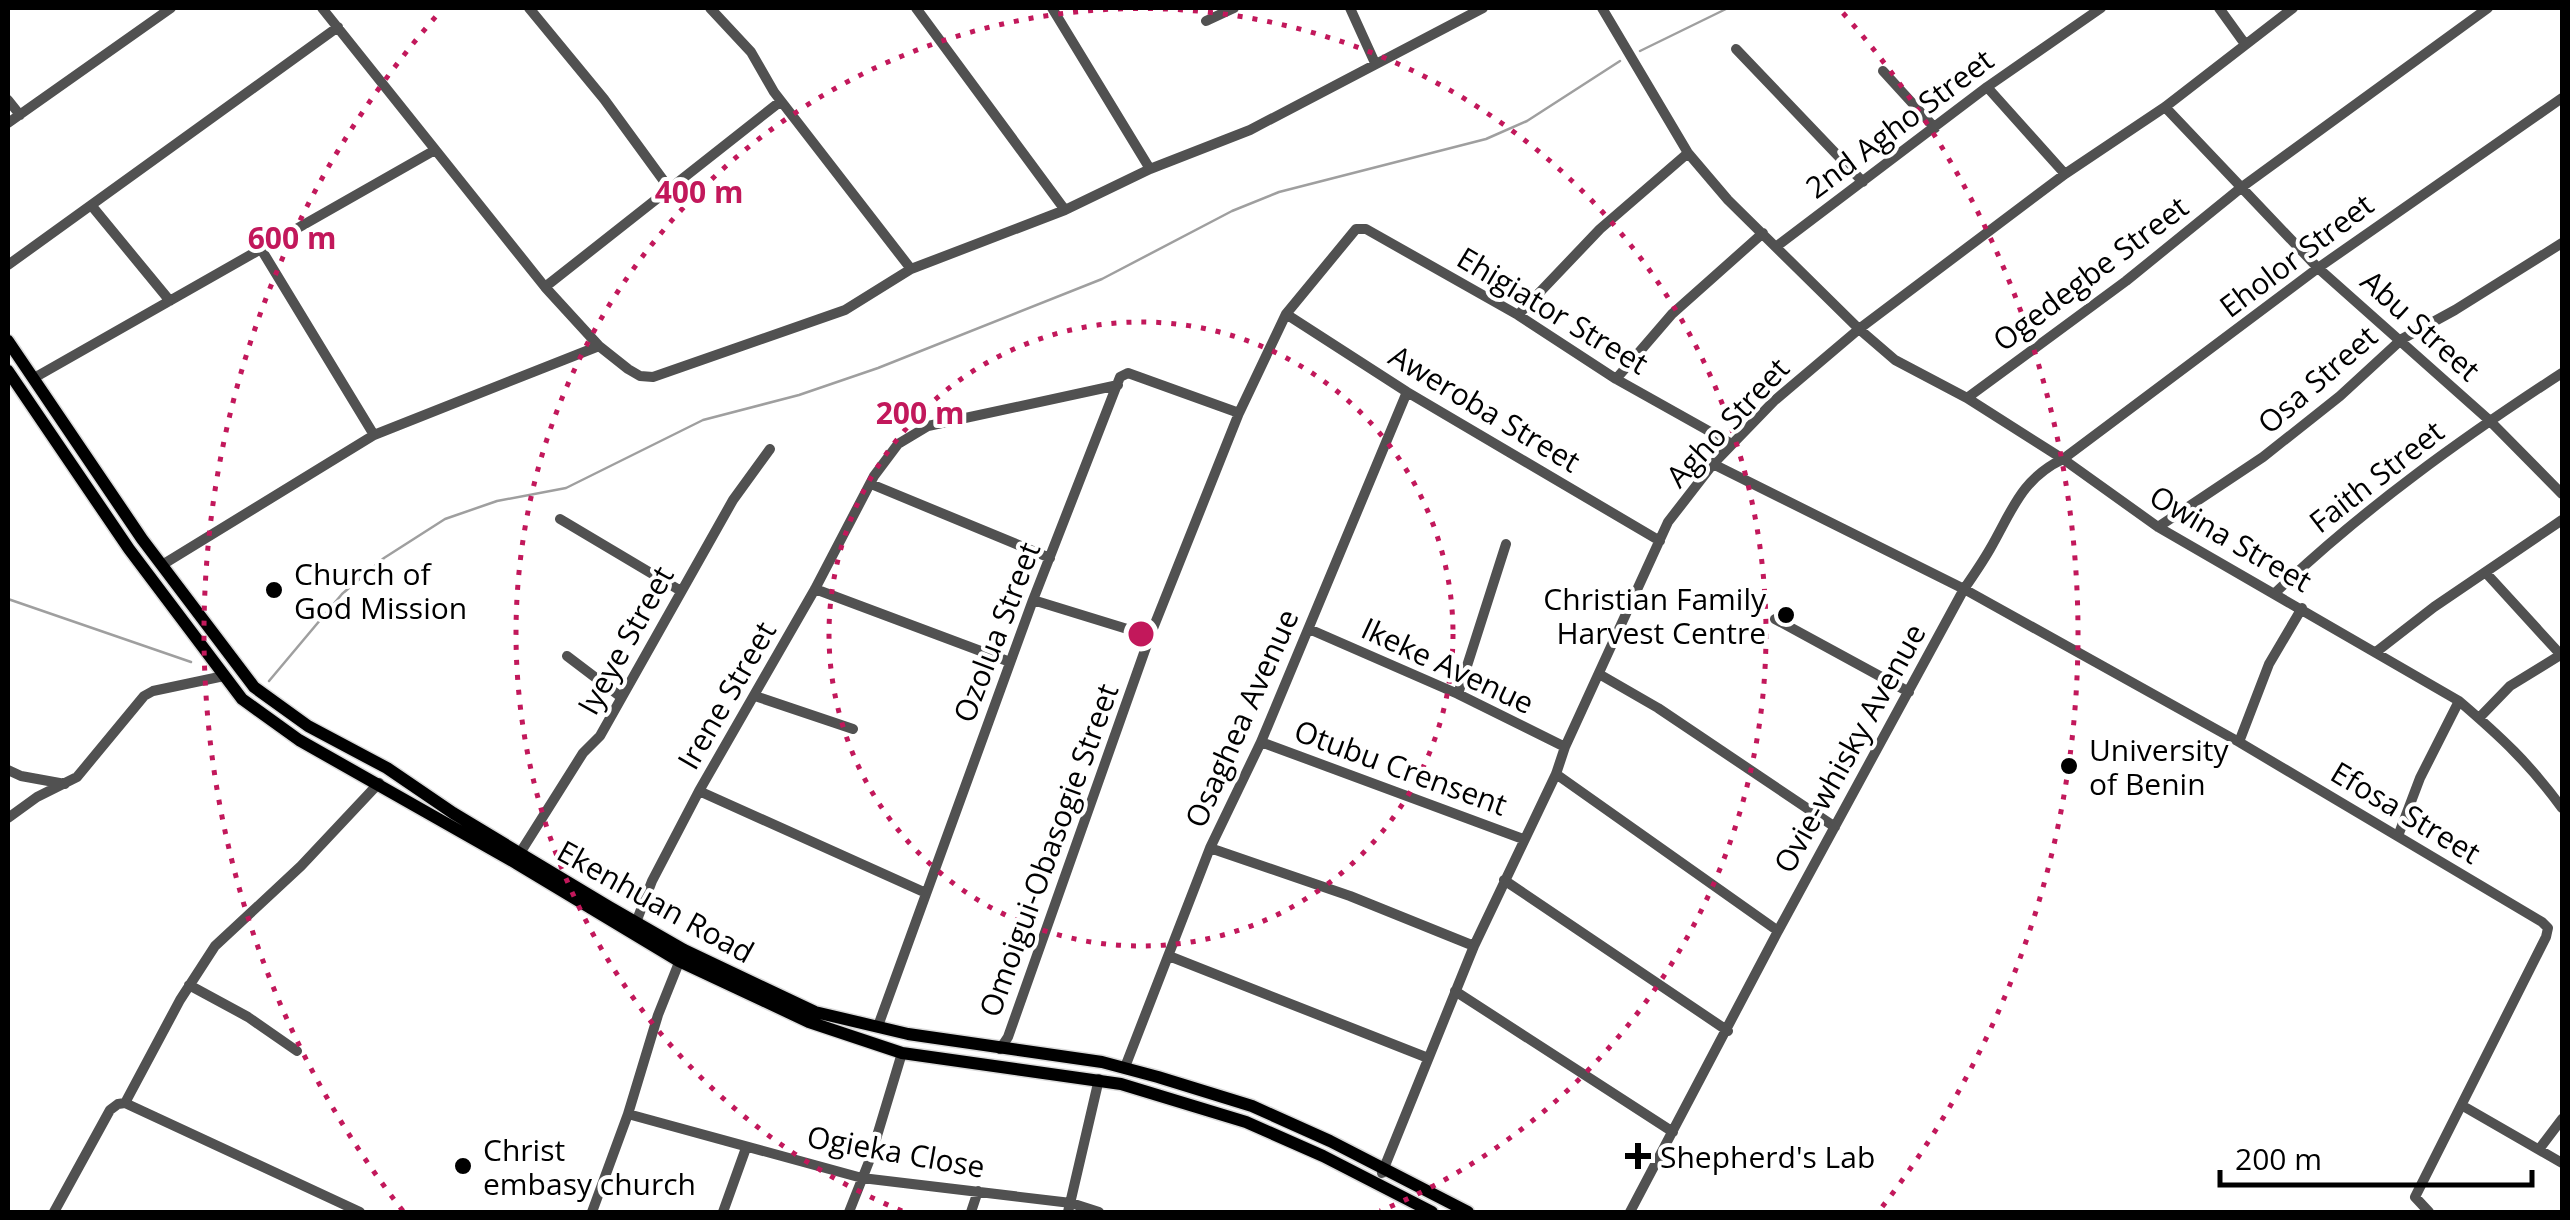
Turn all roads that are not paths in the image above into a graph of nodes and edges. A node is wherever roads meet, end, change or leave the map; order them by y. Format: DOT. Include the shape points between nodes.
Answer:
graph roads {
  1 [pos="171,8"];
  2 [pos="322,8"];
  3 [pos="529,8"];
  4 [pos="710,8"];
  5 [pos="916,8"];
  6 [pos="1052,8"];
  7 [pos="1234,8"];
  8 [pos="1350,8"];
  9 [pos="1480,8"];
  10 [pos="1602,8"];
  11 [pos="2101,8"];
  12 [pos="2219,8"];
  13 [pos="2293,8"];
  14 [pos="2488,8"];
  15 [pos="1206,20"];
  16 [pos="338,27"];
  17 [pos="2245,44"];
  18 [pos="1736,49"];
  19 [pos="1374,64"];
  20 [pos="1883,71"];
  21 [pos="1986,88"];
  22 [pos="2562,98"];
  23 [pos="8,100"];
  24 [pos="781,101"];
  25 [pos="2165,107"];
  26 [pos="20,115"];
  27 [pos="8,123"];
  28 [pos="1935,128"];
  29 [pos="435,150"];
  30 [pos="1688,153"];
  31 [pos="1150,169"];
  32 [pos="2065,174"];
  33 [pos="1863,182"];
  34 [pos="2242,187"];
  35 [pos="669,188"];
  36 [pos="91,205"];
  37 [pos="1065,210"];
  38 [pos="1762,233"];
  39 [pos="1347,237"];
  40 [pos="2562,243"];
  41 [pos="1777,246"];
  42 [pos="261,249"];
  43 [pos="8,265"];
  44 [pos="2318,268"];
  45 [pos="911,269"];
  46 [pos="544,287"];
  47 [pos="170,301"];
  48 [pos="1286,314"];
  49 [pos="1518,315"];
  50 [pos="1859,329"];
  51 [pos="2402,339"];
  52 [pos="8,341"];
  53 [pos="599,346"];
  54 [pos="8,371"];
  55 [pos="2562,373"];
  56 [pos="34,378"];
  57 [pos="1616,379"];
  58 [pos="1118,384"];
  59 [pos="1407,392"];
  60 [pos="1967,398"];
  61 [pos="1239,412"];
  62 [pos="2490,420"];
  63 [pos="374,436"];
  64 [pos="1732,444"];
  65 [pos="770,449"];
  66 [pos="2063,459"];
  67 [pos="1713,464"];
  68 [pos="871,484"];
  69 [pos="2562,494"];
  70 [pos="560,518"];
  71 [pos="2562,520"];
  72 [pos="2158,527"];
  73 [pos="1660,540"];
  74 [pos="1506,544"];
  75 [pos="1050,558"];
  76 [pos="162,565"];
  77 [pos="2486,573"];
  78 [pos="1964,589"];
  79 [pos="814,590"];
  80 [pos="681,591"];
  81 [pos="2276,592"];
  82 [pos="1033,600"];
  83 [pos="2302,608"];
  84 [pos="1774,619"];
  85 [pos="1309,629"];
  86 [pos="1150,636"];
  87 [pos="2376,652"];
  88 [pos="2562,655"];
  89 [pos="568,656"];
  90 [pos="1010,662"];
  91 [pos="1599,674"];
  92 [pos="224,676"];
  93 [pos="1909,692"];
  94 [pos="1458,694"];
  95 [pos="755,696"];
  96 [pos="622,697"];
  97 [pos="2459,700"];
  98 [pos="2479,718"];
  99 [pos="853,729"];
  100 [pos="1261,742"];
  101 [pos="2239,742"];
  102 [pos="1565,747"];
  103 [pos="8,770"];
  104 [pos="1556,774"];
  105 [pos="378,783"];
  106 [pos="66,784"];
  107 [pos="699,791"];
  108 [pos="2562,808"];
  109 [pos="8,818"];
  110 [pos="1834,828"];
  111 [pos="2398,836"];
  112 [pos="1523,838"];
  113 [pos="1210,848"];
  114 [pos="520,853"];
  115 [pos="1504,880"];
  116 [pos="926,893"];
  117 [pos="633,928"];
  118 [pos="1778,931"];
  119 [pos="1474,946"];
  120 [pos="682,956"];
  121 [pos="1168,956"];
  122 [pos="189,985"];
  123 [pos="1454,991"];
  124 [pos="878,1026"];
  125 [pos="1728,1031"];
  126 [pos="1000,1049"];
  127 [pos="297,1051"];
  128 [pos="902,1052"];
  129 [pos="1428,1058"];
  130 [pos="1125,1067"];
  131 [pos="1099,1079"];
  132 [pos="125,1103"];
  133 [pos="2462,1106"];
  134 [pos="628,1114"];
  135 [pos="2562,1119"];
  136 [pos="1673,1132"];
  137 [pos="746,1148"];
  138 [pos="2540,1148"];
  139 [pos="2562,1163"];
  140 [pos="1385,1168"];
  141 [pos="862,1178"];
  142 [pos="1377,1183"];
  143 [pos="978,1191"];
  144 [pos="1069,1208"];
  145 [pos="54,1212"];
  146 [pos="360,1212"];
  147 [pos="592,1212"];
  148 [pos="722,1212"];
  149 [pos="850,1212"];
  150 [pos="971,1212"];
  151 [pos="1099,1212"];
  152 [pos="1432,1212"];
  153 [pos="1468,1212"];
  154 [pos="1630,1212"];
  155 [pos="2429,1212"];
  1 -- 26 [label="street"];
  2 -- 16 [label="street"];
  3 -- 35 [label="street"];
  4 -- 24 [label="street" via="751,52"];
  5 -- 37 [label="street"];
  6 -- 31 [label="street"];
  7 -- 15 [label="street"];
  8 -- 19 [label="street"];
  9 -- 19 [label="street"];
  10 -- 30 [label="street, Owina Street"];
  11 -- 21 [label="street, 2nd Agho Street"];
  12 -- 17 [label="street"];
  13 -- 17 [label="street, Agho Street"];
  14 -- 34 [label="street, Ogedegbe Street"];
  16 -- 29 [label="street"];
  16 -- 36 [label="street"];
  17 -- 25 [label="street, Agho Street"];
  18 -- 33 [label="street"];
  19 -- 31 [label="street" via="1250,130"];
  20 -- 28 [label="street"];
  21 -- 28 [label="street, 2nd Agho Street"];
  21 -- 32 [label="street"];
  22 -- 44 [label="street, Eholor Street"];
  23 -- 26 [label="street"];
  24 -- 35 [label="street"];
  24 -- 45 [label="street"];
  25 -- 32 [label="street, Agho Street"];
  25 -- 34 [label="street, Abu Street"];
  26 -- 27 [label="street"];
  28 -- 33 [label="street, 2nd Agho Street"];
  29 -- 42 [label="street"];
  29 -- 46 [label="street"];
  30 -- 38 [label="street, Owina Street"];
  30 -- 49 [label="street" via="1600,229"];
  31 -- 37 [label="street"];
  32 -- 50 [label="street, Agho Street"];
  33 -- 41 [label="street, 2nd Agho Street"];
  34 -- 44 [label="street, Abu Street"];
  34 -- 60 [label="street, Ogedegbe Street"];
  35 -- 46 [label="street"];
  36 -- 43 [label="street"];
  36 -- 47 [label="street"];
  37 -- 45 [label="street"];
  38 -- 41 [label="street, Owina Street"];
  38 -- 57 [label="street" via="1672,314"];
  39 -- 48 [label="street, Omoigui-Obasogie Street"];
  39 -- 49 [label="street, Ehigiator Street" via="1366,229"];
  40 -- 51 [label="street, Osa Street"];
  41 -- 50 [label="street, Owina Street"];
  42 -- 47 [label="street"];
  42 -- 63 [label="street"];
  44 -- 51 [label="street, Abu Street"];
  44 -- 66 [label="street, Eholor Street"];
  45 -- 53 [label="street" via="845,310 653,377 640,376"];
  46 -- 53 [label="street"];
  47 -- 56 [label="street"];
  48 -- 59 [label="street, Aweroba Street"];
  48 -- 61 [label="street, Omoigui-Obasogie Street"];
  49 -- 57 [label="street, Ehigiator Street"];
  50 -- 60 [label="street, Owina Street" via="1896,360"];
  50 -- 64 [label="street, Agho Street"];
  51 -- 62 [label="street, Abu Street"];
  51 -- 72 [label="street, Osa Street" via="2263,458"];
  52 -- 56 [label="main road, Ekenhuan Road"];
  53 -- 63 [label="street"];
  54 -- 92 [label="main road, Ekenhuan Road"];
  55 -- 62 [label="street, Faith Street"];
  56 -- 76 [label="main road, Ekenhuan Road"];
  57 -- 64 [label="street, Ehigiator Street"];
  58 -- 61 [label="street" via="1128,373"];
  58 -- 68 [label="street, Irene Street" via="916,431 898,444"];
  58 -- 75 [label="street, Ozolua Street"];
  59 -- 73 [label="street, Aweroba Street"];
  59 -- 85 [label="street, Osaghea Avenue"];
  60 -- 66 [label="street, Owina Street"];
  61 -- 86 [label="street, Omoigui-Obasogie Street"];
  62 -- 69 [label="street, Abu Street"];
  62 -- 81 [label="street, Faith Street" via="2330,541"];
  63 -- 76 [label="street"];
  64 -- 67 [label="street, Agho Street"];
  65 -- 80 [label="street, Iyeye Street"];
  66 -- 72 [label="street, Owina Street"];
  66 -- 78 [label="street, Eholor Street" via="2043,469 2016,499"];
  67 -- 73 [label="street, Agho Street"];
  67 -- 78 [label="street, Efosa Street"];
  68 -- 75 [label="street"];
  68 -- 79 [label="street, Irene Street"];
  70 -- 80 [label="street"];
  71 -- 77 [label="street"];
  72 -- 81 [label="street, Owina Street"];
  73 -- 91 [label="street, Agho Street"];
  74 -- 94 [label="street"];
  75 -- 82 [label="street, Ozolua Street"];
  76 -- 114 [label="main road, Ekenhuan Road" via="254,686 308,726"];
  77 -- 87 [label="street"];
  77 -- 88 [label="street"];
  78 -- 93 [label="street, Ovie-whisky Avenue"];
  78 -- 101 [label="street, Efosa Street"];
  79 -- 90 [label="street"];
  79 -- 95 [label="street, Irene Street"];
  80 -- 96 [label="street, Iyeye Street"];
  81 -- 83 [label="street, Owina Street"];
  82 -- 86 [label="street"];
  82 -- 90 [label="street, Ozolua Street"];
  83 -- 87 [label="street, Owina Street"];
  83 -- 101 [label="street" via="2269,664"];
  84 -- 93 [label="street"];
  85 -- 94 [label="street, Ikeke Avenue"];
  85 -- 100 [label="street, Osaghea Avenue"];
  86 -- 126 [label="street, Omoigui-Obasogie Street"];
  87 -- 97 [label="street, Owina Street"];
  88 -- 98 [label="street" via="2510,686"];
  89 -- 96 [label="street"];
  90 -- 116 [label="street, Ozolua Street"];
  91 -- 102 [label="street, Agho Street"];
  91 -- 110 [label="street"];
  92 -- 105 [label="main road, Ekenhuan Road" via="242,699 299,740"];
  92 -- 106 [label="street" via="144,696 95,760"];
  93 -- 110 [label="street, Ovie-whisky Avenue"];
  94 -- 102 [label="street, Ikeke Avenue"];
  95 -- 99 [label="street"];
  95 -- 107 [label="street, Irene Street"];
  96 -- 114 [label="street, Iyeye Street"];
  97 -- 98 [label="street, Owina Street"];
  97 -- 111 [label="street"];
  98 -- 108 [label="street, Owina Street" via="2530,764"];
  100 -- 112 [label="street, Otubu Crensent"];
  100 -- 113 [label="street, Osaghea Avenue"];
  101 -- 111 [label="street, Efosa Street"];
  102 -- 104 [label="street, Agho Street"];
  103 -- 106 [label="street"];
  104 -- 112 [label="street, Agho Street"];
  104 -- 118 [label="street"];
  105 -- 117 [label="main road, Ekenhuan Road"];
  105 -- 122 [label="street" via="214,946"];
  106 -- 109 [label="street"];
  107 -- 116 [label="street"];
  107 -- 117 [label="street, Irene Street"];
  110 -- 118 [label="street, Ovie-whisky Avenue"];
  111 -- 133 [label="street, Efosa Street" via="2548,928"];
  112 -- 115 [label="street, Agho Street"];
  113 -- 119 [label="street"];
  113 -- 121 [label="street, Osaghea Avenue"];
  114 -- 117 [label="main road, Ekenhuan Road"];
  115 -- 119 [label="street, Agho Street"];
  115 -- 125 [label="street"];
  116 -- 124 [label="street, Ozolua Street"];
  117 -- 120 [label="main road, Ekenhuan Road"];
  118 -- 125 [label="street, Ovie-whisky Avenue"];
  119 -- 123 [label="street, Agho Street"];
  120 -- 124 [label="main road, Ekenhuan Road" via="815,1012"];
  120 -- 128 [label="main road, Ekenhuan Road" via="809,1022"];
  120 -- 134 [label="street"];
  121 -- 129 [label="street"];
  121 -- 130 [label="street, Osaghea Avenue"];
  122 -- 127 [label="street"];
  122 -- 132 [label="street"];
  123 -- 129 [label="street, Agho Street"];
  123 -- 136 [label="street"];
  124 -- 126 [label="main road, Ekenhuan Road"];
  125 -- 136 [label="street, Ovie-whisky Avenue"];
  126 -- 130 [label="main road, Ekenhuan Road"];
  128 -- 131 [label="main road, Ekenhuan Road"];
  128 -- 141 [label="street"];
  129 -- 140 [label="street, Agho Street"];
  130 -- 140 [label="main road, Ekenhuan Road" via="1252,1106"];
  131 -- 142 [label="main road, Ekenhuan Road" via="1246,1122"];
  131 -- 144 [label="street"];
  132 -- 145 [label="street" via="110,1110"];
  132 -- 146 [label="street"];
  133 -- 138 [label="street"];
  133 -- 155 [label="street" via="2415,1197"];
  134 -- 137 [label="street, Ogieka Close"];
  134 -- 147 [label="street"];
  135 -- 138 [label="street"];
  136 -- 154 [label="street, Ovie-whisky Avenue"];
  137 -- 141 [label="street, Ogieka Close"];
  137 -- 148 [label="street"];
  138 -- 139 [label="street"];
  140 -- 142 [label="street, Agho Street"];
  140 -- 153 [label="main road, Ekenhuan Road"];
  141 -- 143 [label="street, Ogieka Close"];
  141 -- 149 [label="street"];
  142 -- 152 [label="main road, Ekenhuan Road"];
  143 -- 144 [label="street, Ogieka Close"];
  143 -- 150 [label="street"];
  144 -- 151 [label="street, Ogieka Close"];
}
